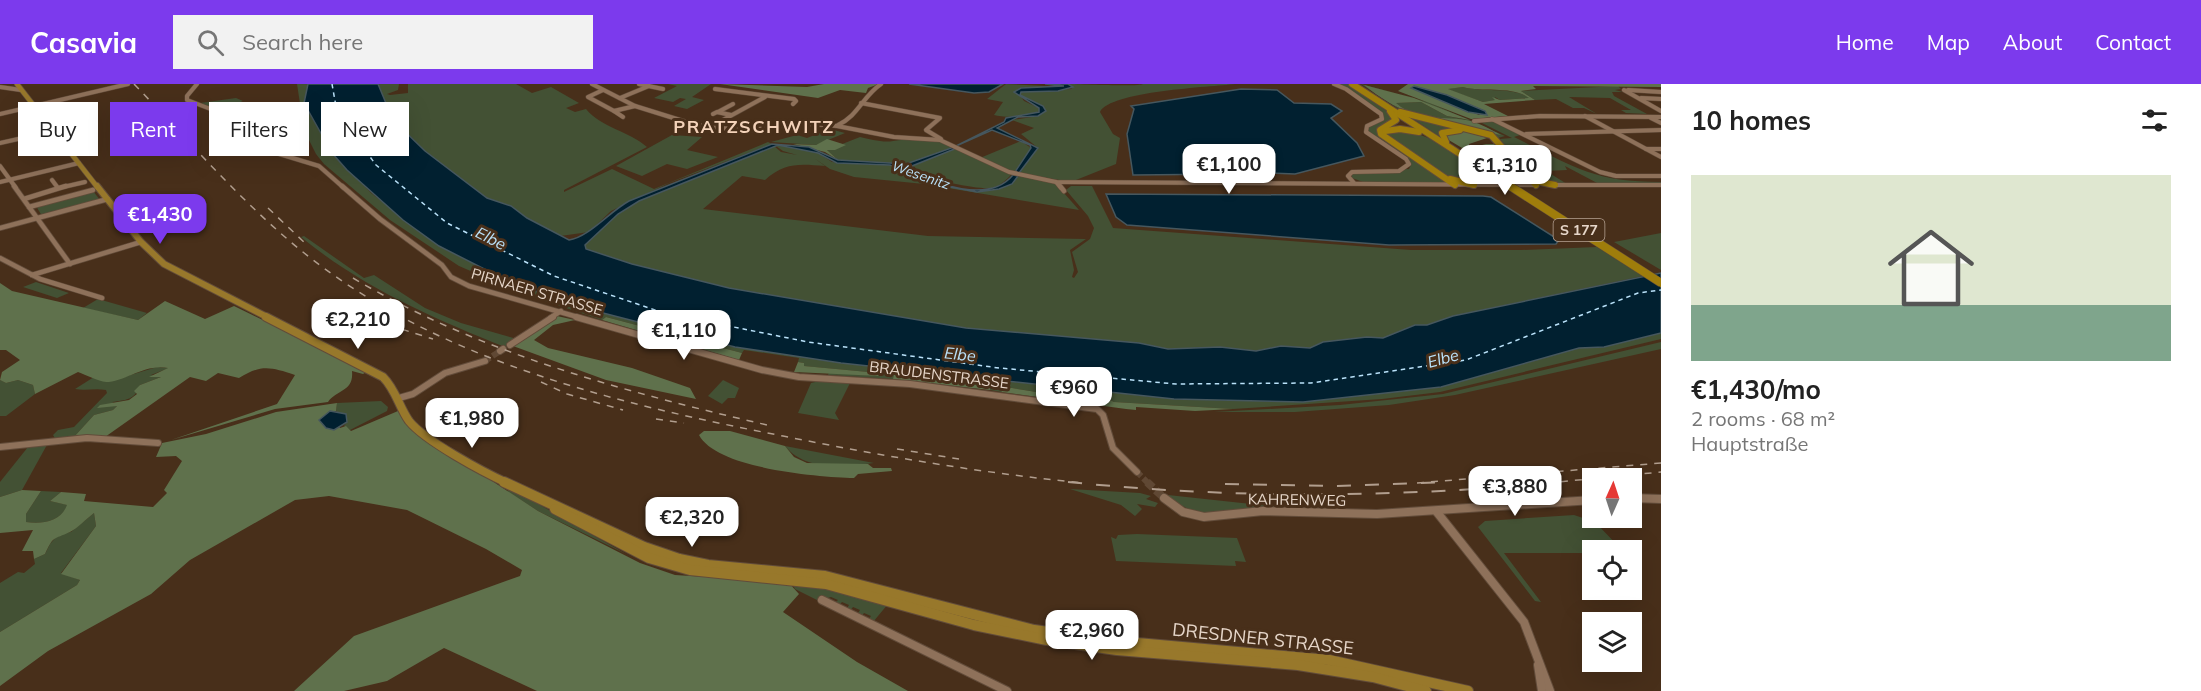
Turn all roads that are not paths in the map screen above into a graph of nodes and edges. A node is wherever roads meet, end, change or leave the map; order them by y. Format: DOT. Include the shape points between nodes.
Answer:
graph roads {
  1 [pos="16,84"];
  2 [pos="128,84"];
  3 [pos="197,84"];
  4 [pos="592,84"];
  5 [pos="639,84"];
  6 [pos="881,84"];
  7 [pos="1334,84"];
  8 [pos="1,85"];
  9 [pos="649,86"];
  10 [pos="1357,86"];
  11 [pos="663,89"];
  12 [pos="715,89"];
  13 [pos="21,90"];
  14 [pos="603,90"];
  15 [pos="1661,92"];
  16 [pos="741,93"];
  17 [pos="765,97"];
  18 [pos="620,98"];
  19 [pos="734,98"];
  20 [pos="1637,98"];
  21 [pos="1661,99"];
  22 [pos="30,102"];
  23 [pos="50,102"];
  24 [pos="861,103"];
  25 [pos="733,104"];
  26 [pos="793,104"];
  27 [pos="1649,105"];
  28 [pos="1661,105"];
  29 [pos="635,106"];
  30 [pos="0,108"];
  31 [pos="18,109"];
  32 [pos="1392,109"];
  33 [pos="15,110"];
  34 [pos="18,110"];
  35 [pos="614,111"];
  36 [pos="1532,111"];
  37 [pos="1661,111"];
  38 [pos="0,114"];
  39 [pos="731,115"];
  40 [pos="1584,115"];
  41 [pos="1540,116"];
  42 [pos="1648,116"];
  43 [pos="623,117"];
  44 [pos="1661,117"];
  45 [pos="1492,119"];
  46 [pos="1474,121"];
  47 [pos="1661,123"];
  48 [pos="837,126"];
  49 [pos="711,127"];
  50 [pos="1661,130"];
  51 [pos="1523,134"];
  52 [pos="1618,134"];
  53 [pos="1384,137"];
  54 [pos="18,139"];
  55 [pos="1495,139"];
  56 [pos="1437,140"];
  57 [pos="944,141"];
  58 [pos="1446,142"];
  59 [pos="0,143"];
  60 [pos="1646,149"];
  61 [pos="1661,149"];
  62 [pos="74,156"];
  63 [pos="1661,157"];
  64 [pos="79,163"];
  65 [pos="0,166"];
  66 [pos="1661,176"];
  67 [pos="1448,178"];
  68 [pos="1500,178"];
  69 [pos="1529,179"];
  70 [pos="11,180"];
  71 [pos="52,180"];
  72 [pos="0,182"];
  73 [pos="85,182"];
  74 [pos="1056,182"];
  75 [pos="1355,184"];
  76 [pos="1455,185"];
  77 [pos="1474,185"];
  78 [pos="1536,185"];
  79 [pos="1555,185"];
  80 [pos="1661,185"];
  81 [pos="58,188"];
  82 [pos="93,190"];
  83 [pos="1064,191"];
  84 [pos="24,199"];
  85 [pos="108,199"];
  86 [pos="29,207"];
  87 [pos="38,218"];
  88 [pos="0,228"];
  89 [pos="141,242"];
  90 [pos="0,258"];
  91 [pos="70,264"];
  92 [pos="32,275"];
  93 [pos="1661,278"];
  94 [pos="1661,283"];
  95 [pos="102,298"];
  96 [pos="561,311"];
  97 [pos="510,345"];
  98 [pos="485,361"];
  99 [pos="814,378"];
  100 [pos="399,398"];
  101 [pos="158,442"];
  102 [pos="0,447"];
  103 [pos="1137,472"];
  104 [pos="1164,498"];
  105 [pos="1642,498"];
  106 [pos="1661,499"];
  107 [pos="1582,501"];
  108 [pos="1436,511"];
  109 [pos="734,571"];
  110 [pos="822,600"];
  111 [pos="1537,655"];
  112 [pos="1007,691"];
  113 [pos="1426,691"];
  114 [pos="1468,691"];
  115 [pos="1542,691"];
  116 [pos="1550,691"];
  1 -- 13 [label="main road"];
  2 -- 23 [label="street"];
  3 -- 96 [label="street, PIRNAER STRASSE" via="187,100 221,113 242,140 253,146 319,166 380,219 442,265 454,280"];
  4 -- 14 [label="street"];
  5 -- 9 [label="street"];
  6 -- 24 [label="street" via="870,90"];
  7 -- 75 [label="street" via="1381,114 1382,119 1367,126 1366,132 1409,164 1399,171 1350,172 1348,176"];
  8 -- 13 [label="street"];
  9 -- 11 [label="street"];
  9 -- 18 [label="street"];
  10 -- 32 [label="highway, S 177"];
  12 -- 16 [label="street"];
  13 -- 22 [label="main road"];
  14 -- 18 [label="street"];
  14 -- 35 [label="street" via="588,97"];
  15 -- 20 [label="street" via="1624,90"];
  16 -- 17 [label="street"];
  16 -- 19 [label="street"];
  17 -- 26 [label="street" via="796,101"];
  17 -- 39 [label="street"];
  18 -- 29 [label="street"];
  20 -- 21 [label="street"];
  20 -- 27 [label="street"];
  24 -- 48 [label="street" via="855,117"];
  24 -- 57 [label="street" via="940,118 926,130"];
  25 -- 39 [label="street" via="715,113"];
  27 -- 28 [label="street"];
  27 -- 37 [label="street"];
  29 -- 35 [label="street"];
  29 -- 49 [label="street"];
  30 -- 33 [label="street"];
  31 -- 33 [label="street"];
  32 -- 53 [label="highway" via="1396,119 1393,124 1379,130"];
  32 -- 55 [label="highway" via="1474,129"];
  32 -- 56 [label="highway, S 177"];
  32 -- 58 [label="highway, S 177"];
  33 -- 34 [label="street"];
  33 -- 38 [label="street"];
  35 -- 43 [label="street"];
  36 -- 41 [label="street"];
  39 -- 49 [label="street"];
  40 -- 41 [label="street"];
  40 -- 42 [label="street"];
  40 -- 52 [label="street"];
  41 -- 45 [label="street"];
  42 -- 44 [label="street"];
  42 -- 47 [label="street"];
  45 -- 46 [label="street"];
  45 -- 51 [label="street"];
  48 -- 49 [label="street" via="794,123 747,131"];
  48 -- 57 [label="street"];
  50 -- 52 [label="street"];
  51 -- 52 [label="street"];
  51 -- 66 [label="street" via="1604,174"];
  52 -- 60 [label="street"];
  53 -- 56 [label="highway" via="1386,130 1400,129"];
  53 -- 67 [label="highway"];
  54 -- 59 [label="street"];
  55 -- 58 [label="highway" via="1451,130 1442,133"];
  55 -- 69 [label="highway"];
  56 -- 68 [label="highway, S 177"];
  57 -- 74 [label="street" via="1009,172"];
  58 -- 68 [label="highway, S 177"];
  60 -- 61 [label="street"];
  60 -- 63 [label="street"];
  62 -- 64 [label="main road"];
  64 -- 70 [label="street"];
  64 -- 85 [label="main road"];
  65 -- 70 [label="street"];
  67 -- 76 [label="highway"];
  67 -- 77 [label="highway"];
  68 -- 93 [label="highway, S 177, bridge"];
  68 -- 94 [label="highway, S 177, bridge"];
  69 -- 78 [label="highway"];
  69 -- 79 [label="highway"];
  70 -- 72 [label="street"];
  70 -- 84 [label="street"];
  71 -- 81 [label="street"];
  73 -- 81 [label="street"];
  74 -- 75 [label="street"];
  74 -- 83 [label="street"];
  75 -- 76 [label="street"];
  76 -- 77 [label="street"];
  77 -- 78 [label="street"];
  78 -- 79 [label="street"];
  79 -- 80 [label="street"];
  81 -- 84 [label="street"];
  82 -- 86 [label="street"];
  84 -- 86 [label="street"];
  85 -- 87 [label="street"];
  85 -- 89 [label="main road"];
  86 -- 87 [label="street"];
  87 -- 88 [label="street"];
  87 -- 91 [label="street"];
  89 -- 91 [label="street"];
  89 -- 100 [label="main road" via="176,272 376,373 391,384"];
  90 -- 92 [label="street"];
  91 -- 92 [label="street"];
  92 -- 95 [label="street"];
  96 -- 97 [label="street"];
  96 -- 99 [label="street, PIRNAER STRASSE" via="740,365"];
  98 -- 100 [label="street" via="445,373 413,394"];
  99 -- 103 [label="street, BRAUDENSTRASSE" via="910,384 1097,410 1103,415 1110,442"];
  100 -- 109 [label="main road" via="405,416 424,433 481,469 665,555"];
  101 -- 102 [label="street" via="87,438"];
  104 -- 108 [label="street, KAHRENWEG" via="1183,512 1204,517 1263,511"];
  105 -- 106 [label="street"];
  107 -- 108 [label="street, KAHRENWEG"];
  108 -- 111 [label="street" via="1524,622"];
  109 -- 113 [label="main road, DRESDNER STRASSE" via="826,584 975,625 1047,640 1117,650 1298,665 1373,677"];
  109 -- 114 [label="main road, DRESDNER STRASSE" via="825,576 1035,630 1115,641 1306,657"];
  110 -- 112 [label="street"];
  111 -- 115 [label="street"];
  111 -- 116 [label="street"];
}
